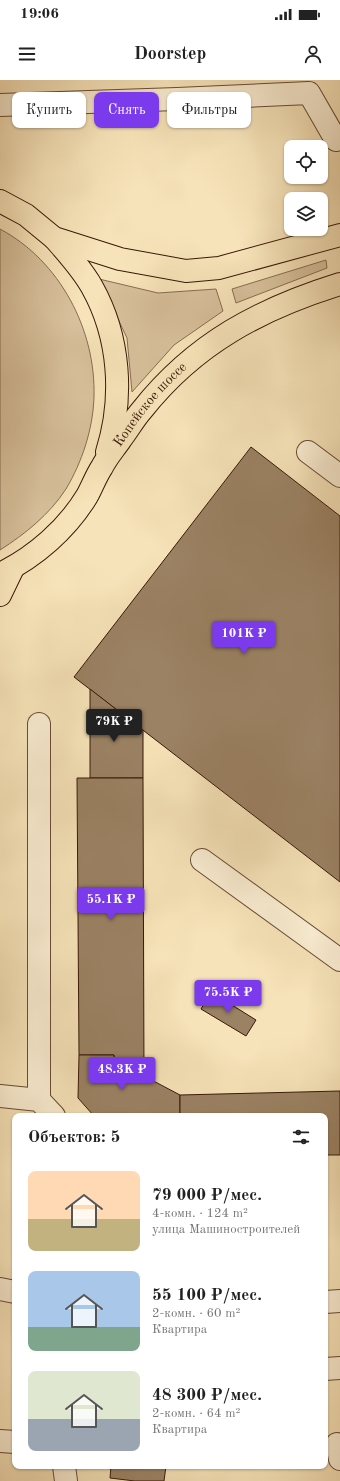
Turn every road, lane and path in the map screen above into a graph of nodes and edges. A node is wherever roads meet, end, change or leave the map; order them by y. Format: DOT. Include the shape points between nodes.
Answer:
graph roads {
  1 [pos="0,105"];
  2 [pos="340,139"];
  3 [pos="0,201"];
  4 [pos="340,235"];
  5 [pos="54,238"];
  6 [pos="340,284"];
  7 [pos="308,452"];
  8 [pos="102,466"];
  9 [pos="340,476"];
  10 [pos="6,571"];
  11 [pos="0,595"];
  12 [pos="39,724"];
  13 [pos="202,860"];
  14 [pos="340,960"];
  15 [pos="0,1096"];
  16 [pos="39,1100"];
  17 [pos="51,1113"];
  18 [pos="0,1289"];
  19 [pos="12,1291"];
  20 [pos="340,1301"];
  21 [pos="328,1302"];
  22 [pos="340,1368"];
  23 [pos="328,1369"];
  24 [pos="0,1441"];
  25 [pos="12,1442"];
  26 [pos="64,1469"];
  27 [pos="66,1481"];
  1 -- 2 [label="lane" via="309,93 336,140"];
  3 -- 5 [label="main road" via="26,215"];
  4 -- 5 [label="main road" via="219,268 186,271 120,258"];
  5 -- 8 [label="main road" via="92,287 105,315 113,345 117,406"];
  6 -- 8 [label="main road, Копейское шоссе" via="281,305 238,326 198,352 167,381 142,410"];
  7 -- 9 [label="lane"];
  8 -- 10 [label="main road, Копейское шоссе" via="86,497 66,524 41,548"];
  10 -- 11 [label="main road"];
  12 -- 16 [label="lane"];
  13 -- 14 [label="lane"];
  15 -- 16 [label="lane"];
  16 -- 17 [label="lane"];
  18 -- 19 [label="lane"];
  20 -- 21 [label="lane"];
  22 -- 23 [label="lane"];
  24 -- 25 [label="lane"];
  26 -- 27 [label="lane"];
}
